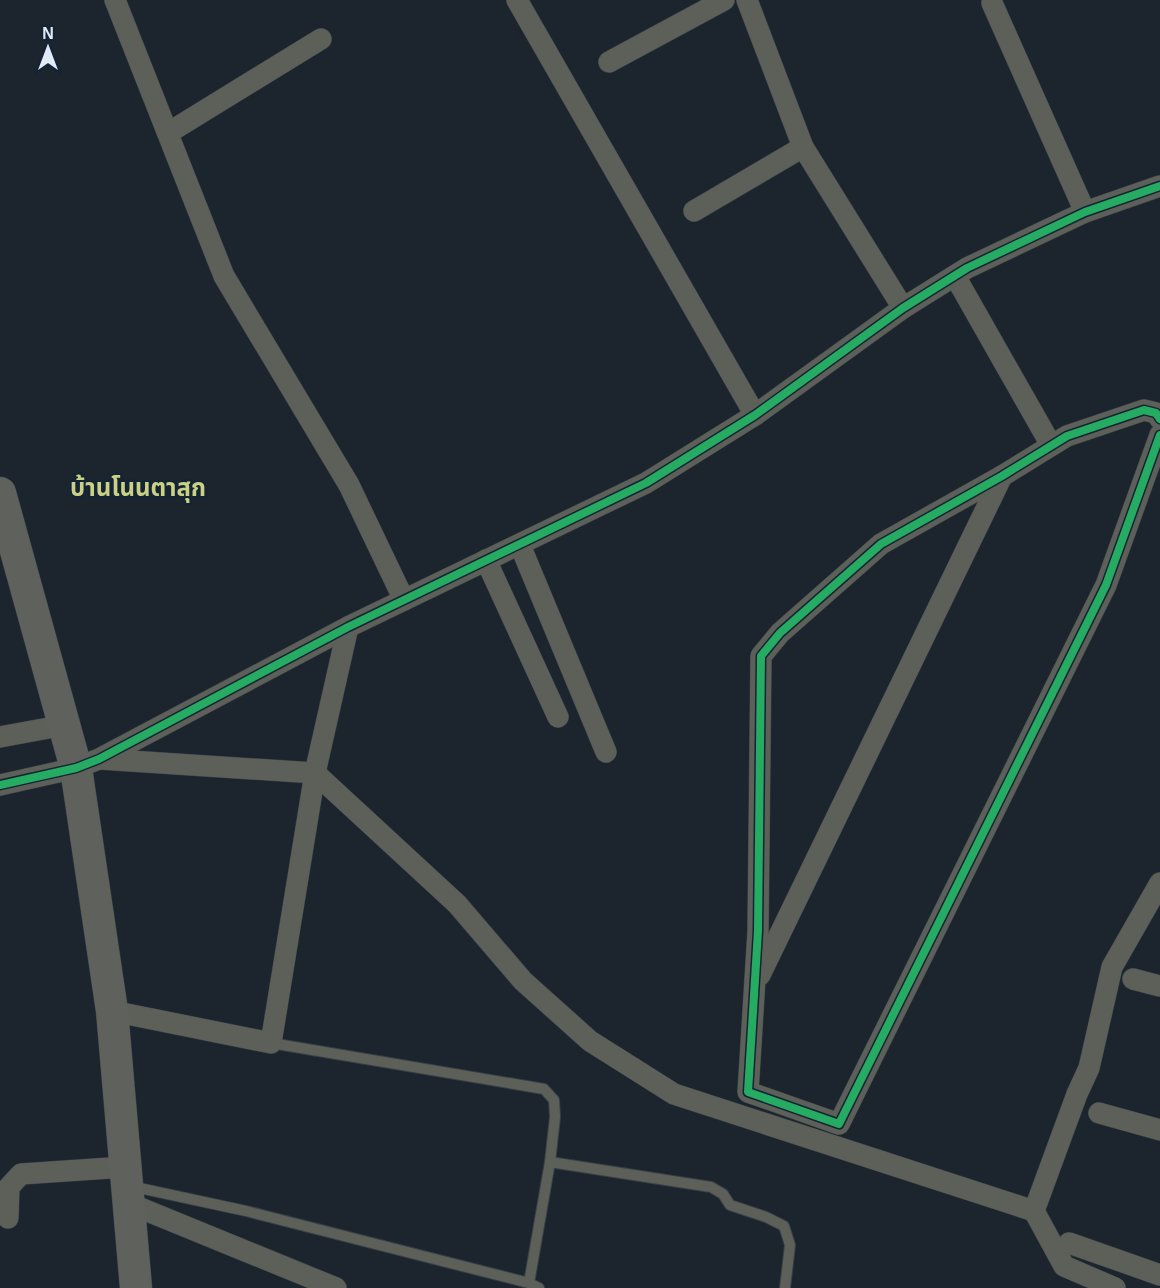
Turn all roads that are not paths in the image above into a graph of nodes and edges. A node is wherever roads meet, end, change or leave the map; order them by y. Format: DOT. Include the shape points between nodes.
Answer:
graph roads {
  1 [pos="115,0"];
  2 [pos="517,0"];
  3 [pos="724,0"];
  4 [pos="747,0"];
  5 [pos="992,3"];
  6 [pos="321,39"];
  7 [pos="609,62"];
  8 [pos="168,133"];
  9 [pos="803,147"];
  10 [pos="1160,186"];
  11 [pos="694,211"];
  12 [pos="1084,212"];
  13 [pos="955,276"];
  14 [pos="903,308"];
  15 [pos="755,415"];
  16 [pos="1160,419"];
  17 [pos="1160,435"];
  18 [pos="1051,445"];
  19 [pos="1002,476"];
  20 [pos="0,493"];
  21 [pos="520,545"];
  22 [pos="486,560"];
  23 [pos="404,600"];
  24 [pos="348,627"];
  25 [pos="558,717"];
  26 [pos="65,725"];
  27 [pos="0,737"];
  28 [pos="606,752"];
  29 [pos="88,764"];
  30 [pos="315,773"];
  31 [pos="0,785"];
  32 [pos="1160,883"];
  33 [pos="1133,979"];
  34 [pos="755,985"];
  35 [pos="1160,986"];
  36 [pos="112,1011"];
  37 [pos="271,1043"];
  38 [pos="1099,1113"];
  39 [pos="1160,1130"];
  40 [pos="550,1162"];
  41 [pos="127,1185"];
  42 [pos="1034,1211"];
  43 [pos="8,1218"];
  44 [pos="1069,1243"];
  45 [pos="1160,1275"];
  46 [pos="534,1286"];
  47 [pos="136,1288"];
  48 [pos="336,1288"];
  49 [pos="785,1288"];
  50 [pos="1115,1288"];
  1 -- 8 [label="street"];
  2 -- 15 [label="street"];
  3 -- 7 [label="street"];
  4 -- 9 [label="street"];
  5 -- 12 [label="street"];
  6 -- 8 [label="street"];
  8 -- 23 [label="street" via="224,276 350,485"];
  9 -- 11 [label="street"];
  9 -- 14 [label="street"];
  10 -- 12 [label="street"];
  12 -- 13 [label="street"];
  13 -- 14 [label="street"];
  13 -- 18 [label="street"];
  14 -- 15 [label="street"];
  15 -- 21 [label="street" via="646,483"];
  16 -- 18 [label="street" via="1156,413 1144,411"];
  17 -- 34 [label="street" via="1106,585 839,1124 748,1092"];
  18 -- 19 [label="street"];
  19 -- 34 [label="street"];
  19 -- 34 [label="street" via="881,544 780,633 761,656"];
  20 -- 26 [label="street"];
  21 -- 22 [label="street"];
  21 -- 28 [label="street"];
  22 -- 23 [label="street"];
  22 -- 25 [label="street"];
  23 -- 24 [label="street"];
  24 -- 29 [label="street"];
  24 -- 30 [label="street"];
  26 -- 27 [label="street"];
  26 -- 29 [label="street"];
  29 -- 30 [label="street"];
  29 -- 31 [label="street"];
  29 -- 36 [label="street"];
  30 -- 37 [label="street"];
  30 -- 42 [label="street" via="457,904 523,981 590,1041 674,1094"];
  32 -- 42 [label="street" via="1112,968 1089,1068"];
  33 -- 35 [label="street"];
  36 -- 37 [label="street"];
  36 -- 41 [label="street"];
  37 -- 40 [label="lane" via="544,1089 554,1100"];
  38 -- 39 [label="street"];
  40 -- 46 [label="lane"];
  40 -- 49 [label="lane" via="711,1187 723,1194 730,1205 784,1226 790,1245"];
  41 -- 43 [label="street" via="21,1174 9,1187"];
  41 -- 46 [label="lane" via="246,1211"];
  41 -- 47 [label="street"];
  41 -- 48 [label="street"];
  42 -- 50 [label="street" via="1064,1266"];
  44 -- 45 [label="street"];
}
